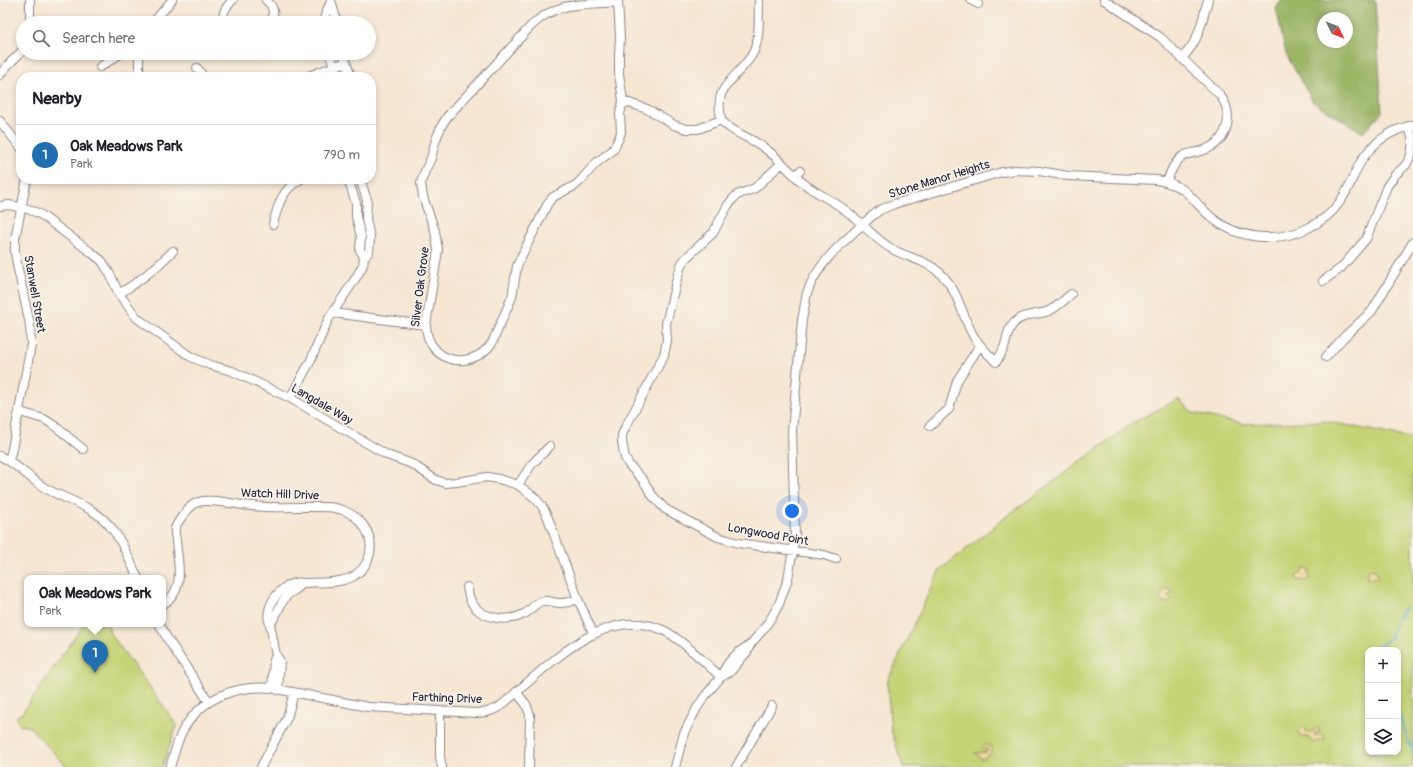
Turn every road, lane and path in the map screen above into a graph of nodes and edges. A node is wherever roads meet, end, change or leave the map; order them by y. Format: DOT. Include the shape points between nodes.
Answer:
graph roads {
  1 [pos="30,0"];
  2 [pos="172,0"];
  3 [pos="233,0"];
  4 [pos="266,0"];
  5 [pos="759,0"];
  6 [pos="1104,0"];
  7 [pos="1208,0"];
  8 [pos="331,1"];
  9 [pos="618,1"];
  10 [pos="30,16"];
  11 [pos="159,16"];
  12 [pos="223,16"];
  13 [pos="273,16"];
  14 [pos="325,16"];
  15 [pos="335,16"];
  16 [pos="16,57"];
  17 [pos="1182,58"];
  18 [pos="111,60"];
  19 [pos="139,60"];
  20 [pos="332,60"];
  21 [pos="346,62"];
  22 [pos="335,66"];
  23 [pos="100,67"];
  24 [pos="197,68"];
  25 [pos="140,72"];
  26 [pos="200,72"];
  27 [pos="319,72"];
  28 [pos="337,72"];
  29 [pos="349,72"];
  30 [pos="0,75"];
  31 [pos="623,101"];
  32 [pos="721,120"];
  33 [pos="0,121"];
  34 [pos="1411,125"];
  35 [pos="16,142"];
  36 [pos="782,163"];
  37 [pos="1167,182"];
  38 [pos="26,184"];
  39 [pos="294,184"];
  40 [pos="350,184"];
  41 [pos="361,184"];
  42 [pos="0,206"];
  43 [pos="20,208"];
  44 [pos="273,224"];
  45 [pos="862,225"];
  46 [pos="1413,242"];
  47 [pos="173,251"];
  48 [pos="364,257"];
  49 [pos="1323,281"];
  50 [pos="119,294"];
  51 [pos="1071,294"];
  52 [pos="333,313"];
  53 [pos="426,325"];
  54 [pos="980,345"];
  55 [pos="1326,357"];
  56 [pos="290,398"];
  57 [pos="20,412"];
  58 [pos="930,426"];
  59 [pos="550,446"];
  60 [pos="83,449"];
  61 [pos="0,456"];
  62 [pos="9,460"];
  63 [pos="518,485"];
  64 [pos="794,551"];
  65 [pos="836,559"];
  66 [pos="137,575"];
  67 [pos="467,586"];
  68 [pos="578,599"];
  69 [pos="166,603"];
  70 [pos="161,627"];
  71 [pos="593,633"];
  72 [pos="722,677"];
  73 [pos="275,689"];
  74 [pos="516,692"];
  75 [pos="294,694"];
  76 [pos="209,702"];
  77 [pos="772,706"];
  78 [pos="440,711"];
  79 [pos="170,767"];
  80 [pos="261,767"];
  81 [pos="442,767"];
  82 [pos="529,767"];
  83 [pos="675,767"];
  84 [pos="736,767"];
  1 -- 10 [label="street"];
  2 -- 11 [label="street"];
  3 -- 12 [label="street"];
  4 -- 13 [label="street" via="271,4"];
  5 -- 32 [label="street" via="756,44 749,59 721,95"];
  6 -- 17 [label="street" via="1160,38"];
  7 -- 17 [label="street" via="1199,34 1193,46"];
  8 -- 14 [label="street"];
  8 -- 15 [label="street"];
  9 -- 31 [label="street, Silver Oak Grove" via="618,54"];
  9 -- 53 [label="street, Silver Oak Grove" via="566,6 544,14 442,125 421,183 438,250"];
  16 -- 30 [label="street"];
  17 -- 37 [label="street" via="1223,99 1228,121 1227,129 1218,142 1205,150 1183,156 1177,161"];
  18 -- 23 [label="street"];
  19 -- 25 [label="street"];
  20 -- 22 [label="street"];
  21 -- 22 [label="street"];
  21 -- 29 [label="street"];
  22 -- 27 [label="street"];
  22 -- 28 [label="street"];
  24 -- 26 [label="street"];
  31 -- 32 [label="street" via="647,109 686,129 698,129"];
  31 -- 53 [label="street, Silver Oak Grove" via="620,114 621,132 612,150 576,185 553,197 544,209 517,266 512,297 488,348 469,360 447,358 436,352 428,341"];
  32 -- 36 [label="street" via="739,135 761,145"];
  33 -- 35 [label="street"];
  34 -- 37 [label="street, Stone Manor Heights" via="1383,137 1369,151 1358,166 1340,202 1325,218 1305,230 1282,236 1257,237 1228,228 1212,218 1185,191"];
  34 -- 49 [label="street" via="1411,154 1406,165 1387,186 1369,234 1341,268"];
  36 -- 45 [label="street" via="797,173 809,189 846,211"];
  36 -- 64 [label="street, Longwood Point" via="755,188 732,199 713,233 682,264 666,324 667,340 664,354 625,428 622,442 629,465 665,509 718,537 738,543"];
  37 -- 45 [label="street, Stone Manor Heights" via="1015,170 894,204 880,210"];
  38 -- 43 [label="street, Stanwell Street"];
  39 -- 44 [label="street" via="281,199"];
  40 -- 48 [label="street" via="356,203 356,217 361,236 360,250"];
  41 -- 48 [label="street" via="367,200 366,219 370,237 369,252"];
  42 -- 43 [label="street, Langdale Way"];
  43 -- 50 [label="street, Langdale Way" via="40,214 102,261"];
  43 -- 57 [label="street, Stanwell Street" via="15,254 30,325 31,345"];
  45 -- 54 [label="street" via="884,244 932,267 947,280 959,298 971,330"];
  45 -- 64 [label="street, Stone Manor Heights" via="820,269 811,284 805,303 792,431 796,524"];
  46 -- 55 [label="street" via="1372,311"];
  47 -- 50 [label="street" via="137,283"];
  48 -- 52 [label="street" via="357,276"];
  50 -- 56 [label="street, Langdale Way" via="137,318 191,357 232,371"];
  51 -- 54 [label="street" via="1053,309 1020,318 1010,327 996,362"];
  52 -- 53 [label="street"];
  52 -- 56 [label="street"];
  54 -- 58 [label="street" via="956,381 948,409"];
  56 -- 63 [label="street, Langdale Way" via="387,455 412,464 436,480 446,483 486,477"];
  57 -- 60 [label="street" via="44,419"];
  57 -- 62 [label="street, Stanwell Street"];
  59 -- 63 [label="street" via="532,464"];
  61 -- 62 [label="street"];
  62 -- 66 [label="street" via="44,487 101,517 117,534"];
  63 -- 68 [label="street, Langdale Way" via="542,506"];
  64 -- 65 [label="street, Longwood Point"];
  64 -- 72 [label="street, Stone Manor Heights" via="779,604 747,652 730,672"];
  67 -- 68 [label="street" via="472,604 486,615 497,619 513,619 541,602 563,603"];
  68 -- 71 [label="street, Langdale Way"];
  69 -- 73 [label="street, Watch Hill Drive" via="179,584 175,529 188,509 197,502 210,501 254,507 333,507 356,517 364,525 371,548 369,559 362,569 342,580 290,584 278,595 270,609 268,619 276,656 280,661"];
  70 -- 76 [label="street"];
  71 -- 72 [label="street, Farthing Drive" via="628,623 663,630"];
  71 -- 74 [label="street, Farthing Drive"];
  72 -- 83 [label="street, Stone Manor Heights" via="690,718"];
  73 -- 75 [label="street, Farthing Drive"];
  73 -- 76 [label="street, Farthing Drive" via="240,689"];
  74 -- 78 [label="street, Farthing Drive" via="498,708 487,712"];
  74 -- 82 [label="street" via="526,704 530,715"];
  75 -- 78 [label="street, Farthing Drive" via="368,707"];
  75 -- 80 [label="street" via="287,718"];
  76 -- 79 [label="street, Farthing Drive" via="189,721"];
  77 -- 84 [label="street"];
  78 -- 81 [label="street"];
}
